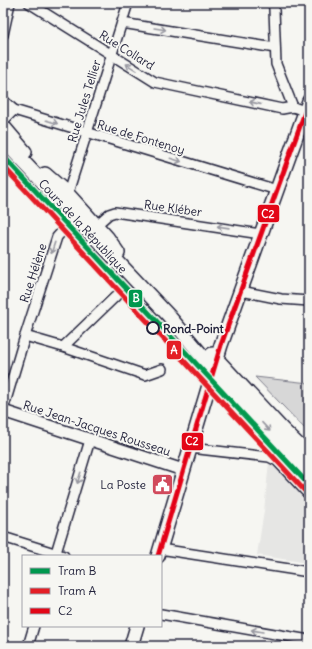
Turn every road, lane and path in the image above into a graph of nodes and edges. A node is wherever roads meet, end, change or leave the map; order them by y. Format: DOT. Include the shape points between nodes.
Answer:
graph roads {
  1 [pos="10,3"];
  2 [pos="29,3"];
  3 [pos="128,3"];
  4 [pos="273,3"];
  5 [pos="122,23"];
  6 [pos="3,36"];
  7 [pos="275,48"];
  8 [pos="112,55"];
  9 [pos="3,100"];
  10 [pos="293,107"];
  11 [pos="14,110"];
  12 [pos="306,115"];
  13 [pos="3,122"];
  14 [pos="3,126"];
  15 [pos="87,133"];
  16 [pos="3,140"];
  17 [pos="277,190"];
  18 [pos="66,200"];
  19 [pos="75,218"];
  20 [pos="92,229"];
  21 [pos="261,234"];
  22 [pos="240,291"];
  23 [pos="116,296"];
  24 [pos="309,301"];
  25 [pos="25,336"];
  26 [pos="63,347"];
  27 [pos="215,364"];
  28 [pos="162,369"];
  29 [pos="3,411"];
  30 [pos="90,440"];
  31 [pos="190,448"];
  32 [pos="309,455"];
  33 [pos="183,470"];
  34 [pos="309,471"];
  35 [pos="309,495"];
  36 [pos="3,537"];
  37 [pos="159,552"];
  38 [pos="58,555"];
  39 [pos="309,572"];
  40 [pos="162,614"];
  41 [pos="34,627"];
  42 [pos="137,627"];
  43 [pos="309,640"];
  44 [pos="28,646"];
  45 [pos="131,646"];
  1 -- 6 [label="street"];
  2 -- 8 [label="street, Rue Collard"];
  3 -- 5 [label="street, Rue Jules Tellier"];
  4 -- 7 [label="street"];
  5 -- 7 [label="street, one-way"];
  5 -- 8 [label="street, Rue Jules Tellier"];
  7 -- 10 [label="street" via="276,64"];
  10 -- 8 [label="street, Rue Collard, one-way" via="282,109 155,82"];
  8 -- 15 [label="street, Rue Jules Tellier"];
  9 -- 11 [label="street"];
  10 -- 12 [label="street, Rue Collard"];
  11 -- 13 [label="street"];
  11 -- 15 [label="street, Rue de Fontenoy, one-way"];
  12 -- 17 [label="main road"];
  14 -- 18 [label="main road, Cours de la République"];
  15 -- 17 [label="street, Rue de Fontenoy, one-way"];
  15 -- 18 [label="street, Rue Jules Tellier"];
  16 -- 18 [label="main road, Cours de la République"];
  17 -- 21 [label="main road"];
  18 -- 19 [label="main road, Cours de la République"];
  18 -- 20 [label="main road, Cours de la République"];
  19 -- 20 [label="main road, Cours de la République"];
  19 -- 25 [label="street, Rue Hélène, one-way" via="57,236"];
  21 -- 20 [label="street, Rue Kléber, one-way" via="115,212"];
  20 -- 27 [label="main road, Cours de la République" via="189,342"];
  21 -- 22 [label="main road"];
  22 -- 24 [label="street"];
  22 -- 27 [label="main road"];
  23 -- 26 [label="street"];
  25 -- 26 [label="street"];
  25 -- 29 [label="street, Rue Hélène"];
  26 -- 28 [label="street" via="145,375"];
  27 -- 31 [label="main road"];
  27 -- 32 [label="main road, Cours de la République"];
  27 -- 34 [label="main road, Cours de la République, one-way" via="227,385"];
  29 -- 30 [label="street, Rue Jean-Jacques Rousseau"];
  30 -- 33 [label="street, Rue Jean-Jacques Rousseau"];
  30 -- 38 [label="street, one-way"];
  31 -- 33 [label="main road"];
  31 -- 35 [label="street" via="269,457 277,461"];
  33 -- 37 [label="main road"];
  36 -- 38 [label="street"];
  37 -- 39 [label="street"];
  43 -- 40 [label="street, one-way"];
  41 -- 44 [label="street"];
  42 -- 45 [label="main road"];
}
